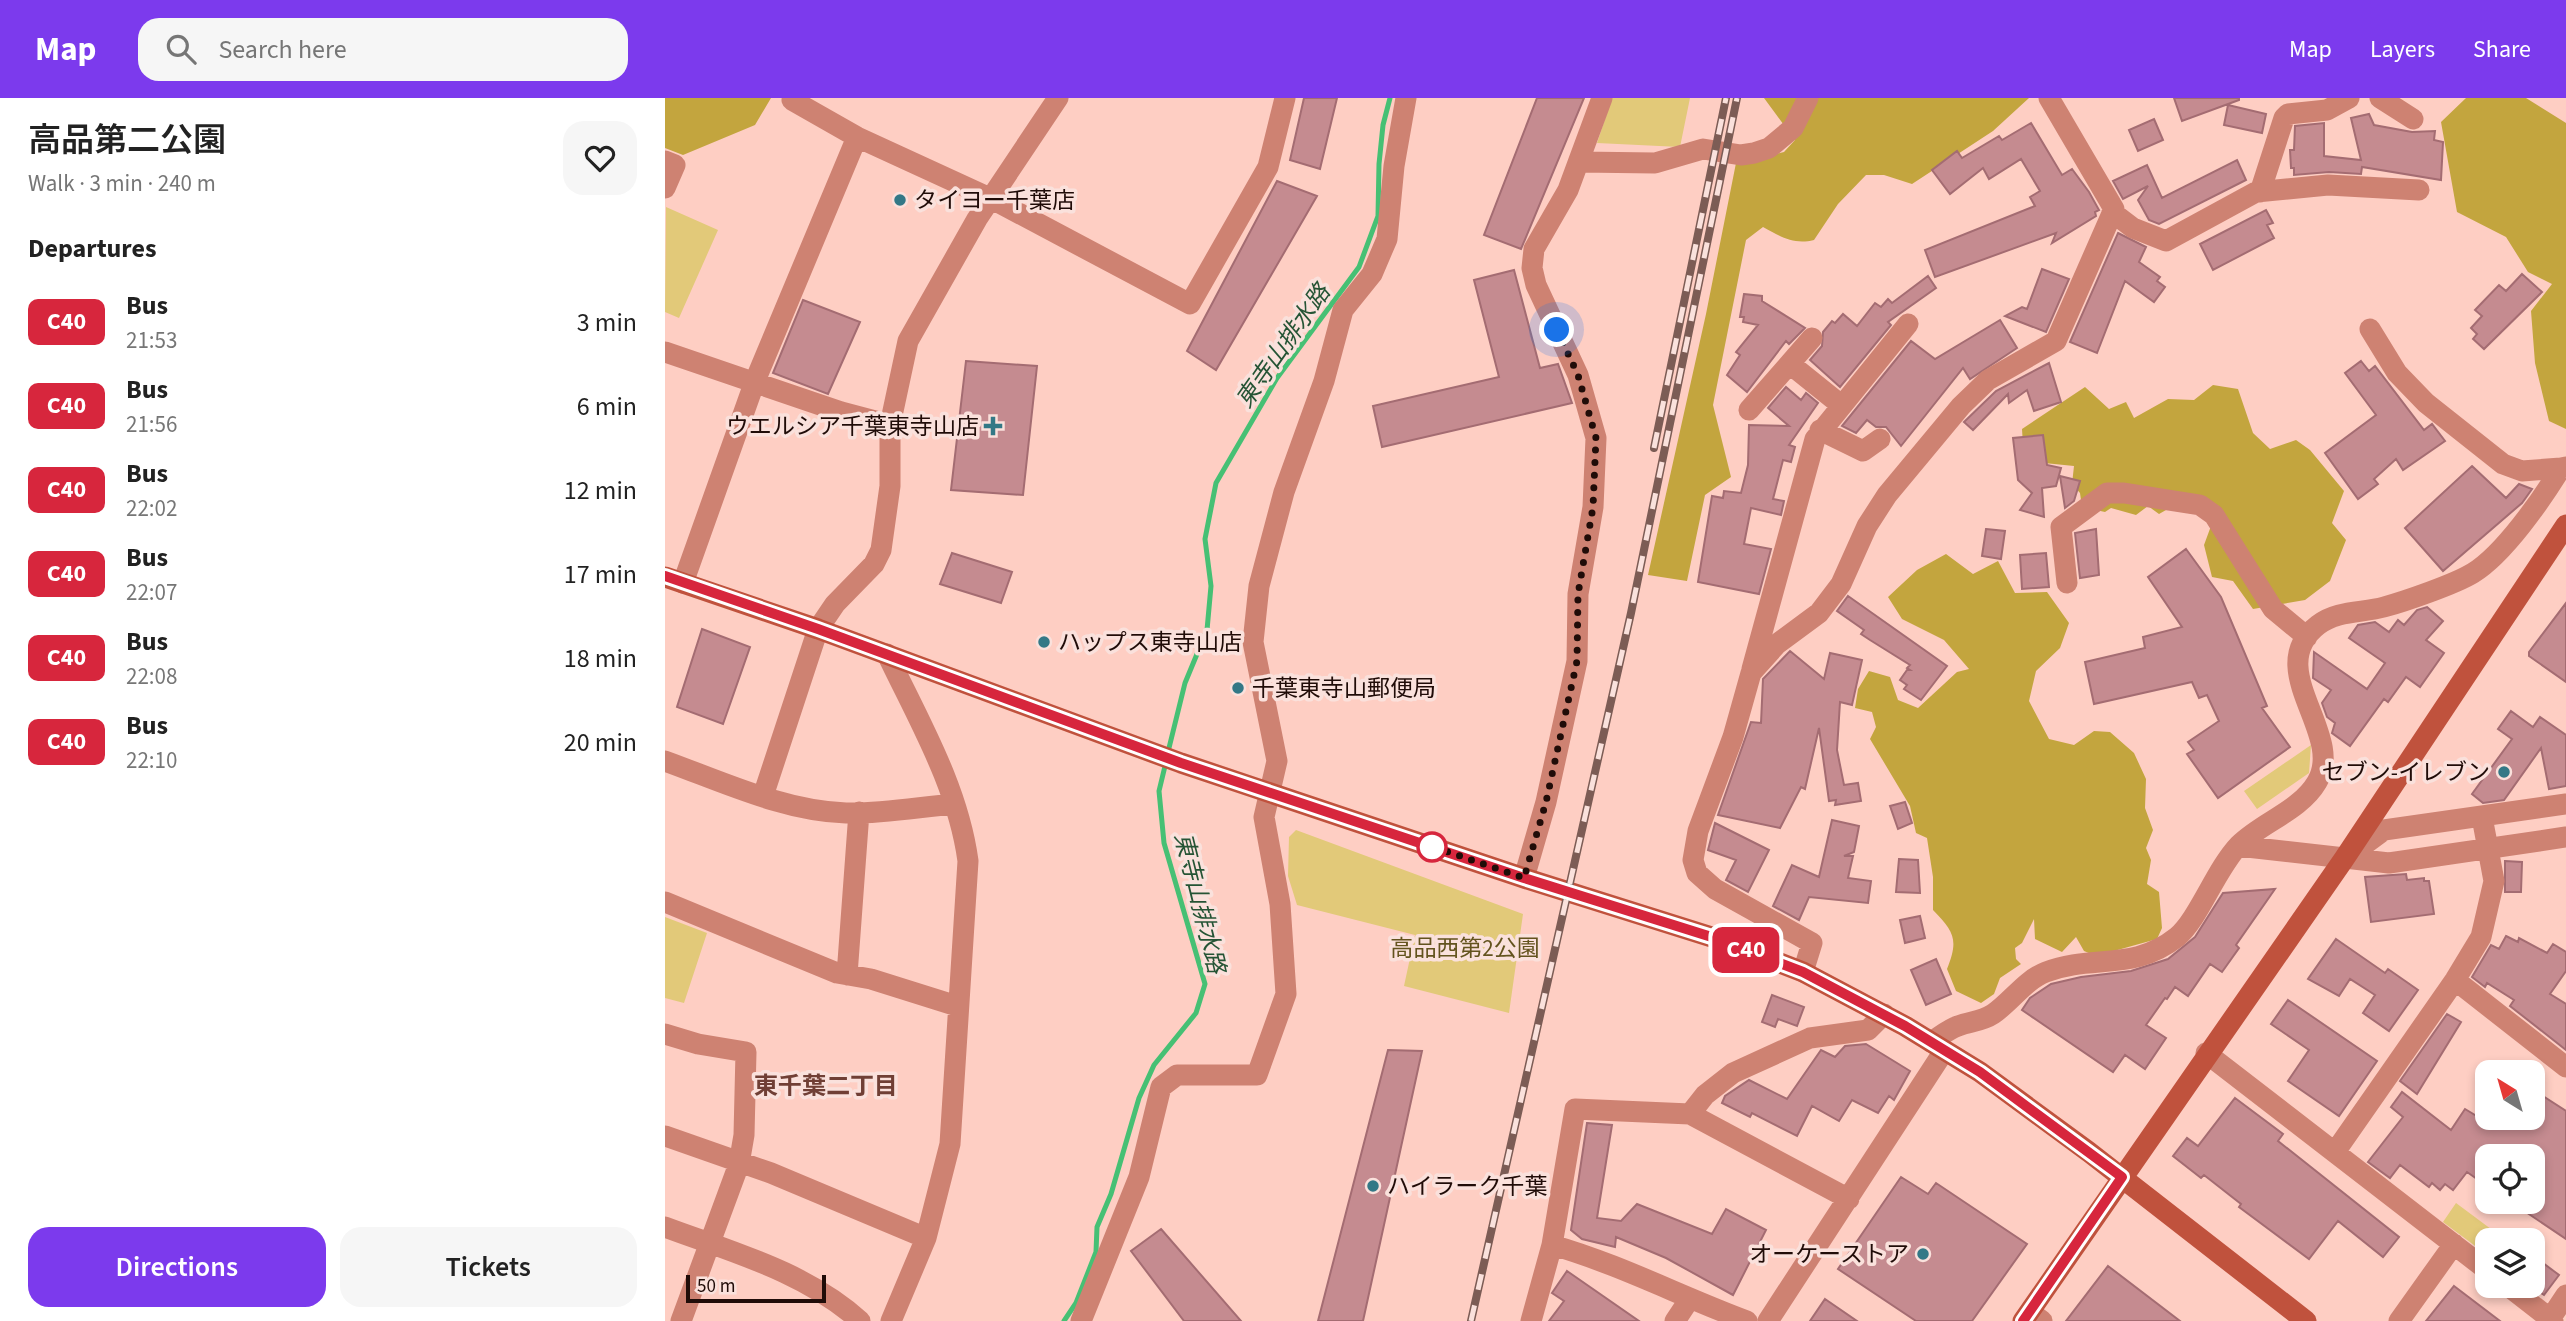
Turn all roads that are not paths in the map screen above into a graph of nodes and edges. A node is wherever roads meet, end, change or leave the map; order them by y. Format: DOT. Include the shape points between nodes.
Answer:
graph roads {
  1 [pos="1058,98"];
  2 [pos="1285,98"];
  3 [pos="1406,98"];
  4 [pos="1602,98"];
  5 [pos="1808,98"];
  6 [pos="2049,98"];
  7 [pos="2349,98"];
  8 [pos="2379,98"];
  9 [pos="792,100"];
  10 [pos="2413,119"];
  11 [pos="857,137"];
  12 [pos="665,161"];
  13 [pos="1580,162"];
  14 [pos="665,188"];
  15 [pos="2419,190"];
  16 [pos="2260,192"];
  17 [pos="992,199"];
  18 [pos="2112,212"];
  19 [pos="1908,324"];
  20 [pos="2370,329"];
  21 [pos="1812,338"];
  22 [pos="665,352"];
  23 [pos="1790,364"];
  24 [pos="755,381"];
  25 [pos="1841,405"];
  26 [pos="1749,410"];
  27 [pos="890,425"];
  28 [pos="1820,430"];
  29 [pos="1880,439"];
  30 [pos="2563,467"];
  31 [pos="2566,525"];
  32 [pos="674,580"];
  33 [pos="2067,583"];
  34 [pos="818,629"];
  35 [pos="2307,637"];
  36 [pos="887,654"];
  37 [pos="1751,673"];
  38 [pos="665,761"];
  39 [pos="1270,791"];
  40 [pos="763,796"];
  41 [pos="954,804"];
  42 [pos="2566,804"];
  43 [pos="859,812"];
  44 [pos="2482,817"];
  45 [pos="2566,837"];
  46 [pos="2238,846"];
  47 [pos="2489,847"];
  48 [pos="2344,859"];
  49 [pos="1524,878"];
  50 [pos="665,902"];
  51 [pos="1803,972"];
  52 [pos="847,975"];
  53 [pos="2455,981"];
  54 [pos="957,1006"];
  55 [pos="1884,1014"];
  56 [pos="665,1034"];
  57 [pos="1938,1046"];
  58 [pos="2206,1053"];
  59 [pos="2566,1067"];
  60 [pos="1690,1114"];
  61 [pos="665,1136"];
  62 [pos="2335,1152"];
  63 [pos="739,1164"];
  64 [pos="2122,1177"];
  65 [pos="1849,1199"];
  66 [pos="665,1227"];
  67 [pos="926,1238"];
  68 [pos="711,1244"];
  69 [pos="2454,1244"];
  70 [pos="1552,1245"];
  71 [pos="2475,1261"];
  72 [pos="2566,1295"];
  73 [pos="2523,1298"];
  74 [pos="1689,1300"];
  75 [pos="2032,1318"];
  76 [pos="2551,1320"];
  77 [pos="681,1321"];
  78 [pos="860,1321"];
  79 [pos="891,1321"];
  80 [pos="1081,1321"];
  81 [pos="1531,1321"];
  82 [pos="1675,1321"];
  83 [pos="1747,1321"];
  84 [pos="1768,1321"];
  85 [pos="2306,1321"];
  86 [pos="2399,1321"];
  1 -- 17 [label="street"];
  2 -- 17 [label="street" via="1268,167 1190,304"];
  3 -- 39 [label="street" via="1387,239 1372,274 1343,310 1259,586 1253,642 1277,761"];
  4 -- 13 [label="street"];
  5 -- 13 [label="street" via="1793,128 1769,148 1754,153 1703,149 1655,163"];
  6 -- 18 [label="street"];
  7 -- 16 [label="street" via="2327,110 2284,118"];
  8 -- 10 [label="street"];
  9 -- 11 [label="street"];
  11 -- 17 [label="street"];
  11 -- 24 [label="street"];
  12 -- 14 [label="street" via="675,165"];
  13 -- 49 [label="street" via="1534,249 1532,268 1578,375 1596,438 1593,507 1578,594 1577,661"];
  15 -- 16 [label="street" via="2328,185"];
  16 -- 18 [label="street" via="2166,241 2133,228"];
  17 -- 27 [label="street" via="908,341"];
  18 -- 37 [label="street" via="2056,341 1988,380 1961,407 1887,495 1867,526 1842,584 1819,613 1777,644"];
  19 -- 25 [label="street"];
  20 -- 30 [label="street" via="2397,373 2503,464 2522,471"];
  21 -- 23 [label="street"];
  22 -- 24 [label="street"];
  23 -- 25 [label="street"];
  23 -- 26 [label="street"];
  24 -- 27 [label="street"];
  24 -- 32 [label="street"];
  25 -- 28 [label="street"];
  27 -- 34 [label="street" via="890,486 881,550"];
  28 -- 29 [label="street" via="1863,451"];
  28 -- 37 [label="street"];
  30 -- 35 [label="street" via="2543,498 2473,573 2383,608 2351,612 2319,624"];
  31 -- 48 [label="street"];
  32 -- 34 [label="street"];
  33 -- 35 [label="street" via="2061,527 2107,493 2200,505 2214,515 2273,609"];
  34 -- 36 [label="street"];
  34 -- 40 [label="street"];
  35 -- 46 [label="street" via="2300,654 2299,679 2319,731 2323,768 2309,794"];
  36 -- 39 [label="street" via="1181,763"];
  36 -- 41 [label="street" via="940,763"];
  37 -- 51 [label="street" via="1733,737 1697,831 1693,860 1697,873 1715,889 1812,943"];
  38 -- 40 [label="street"];
  39 -- 49 [label="street"];
  39 -- 80 [label="street" via="1264,817 1280,904 1286,994 1276,1024 1257,1075 1177,1075 1161,1087 1139,1177"];
  40 -- 43 [label="street" via="810,809"];
  41 -- 43 [label="street"];
  41 -- 54 [label="street" via="968,861"];
  42 -- 44 [label="street"];
  43 -- 52 [label="street"];
  44 -- 47 [label="street"];
  44 -- 48 [label="street" via="2384,830"];
  45 -- 47 [label="street"];
  46 -- 48 [label="street"];
  46 -- 57 [label="street" via="2181,934 2167,944 2133,960 2043,973 1983,1021 1958,1026"];
  47 -- 48 [label="street" via="2389,863"];
  47 -- 53 [label="street" via="2494,881 2490,907 2481,937"];
  48 -- 58 [label="street"];
  49 -- 51 [label="street" via="1718,939"];
  50 -- 52 [label="street"];
  51 -- 55 [label="street"];
  52 -- 54 [label="street"];
  53 -- 59 [label="street"];
  53 -- 62 [label="street"];
  54 -- 67 [label="street" via="950,1144"];
  55 -- 57 [label="street"];
  55 -- 60 [label="street" via="1868,1030 1810,1038 1733,1073"];
  56 -- 63 [label="street" via="746,1052"];
  57 -- 64 [label="street" via="2020,1100"];
  57 -- 65 [label="street"];
  58 -- 62 [label="street"];
  58 -- 64 [label="street"];
  60 -- 65 [label="street"];
  60 -- 70 [label="street" via="1575,1109"];
  61 -- 63 [label="street"];
  62 -- 69 [label="street"];
  63 -- 67 [label="street"];
  63 -- 68 [label="street"];
  64 -- 75 [label="street"];
  64 -- 85 [label="street"];
  65 -- 84 [label="street"];
  66 -- 68 [label="street"];
  67 -- 79 [label="street"];
  68 -- 77 [label="street"];
  68 -- 78 [label="street" via="791,1276 845,1307"];
  69 -- 71 [label="street"];
  69 -- 86 [label="street"];
  70 -- 74 [label="street" via="1585,1254"];
  70 -- 81 [label="street"];
  72 -- 76 [label="street"];
  73 -- 76 [label="street"];
  74 -- 82 [label="street"];
  74 -- 83 [label="street"];
}
